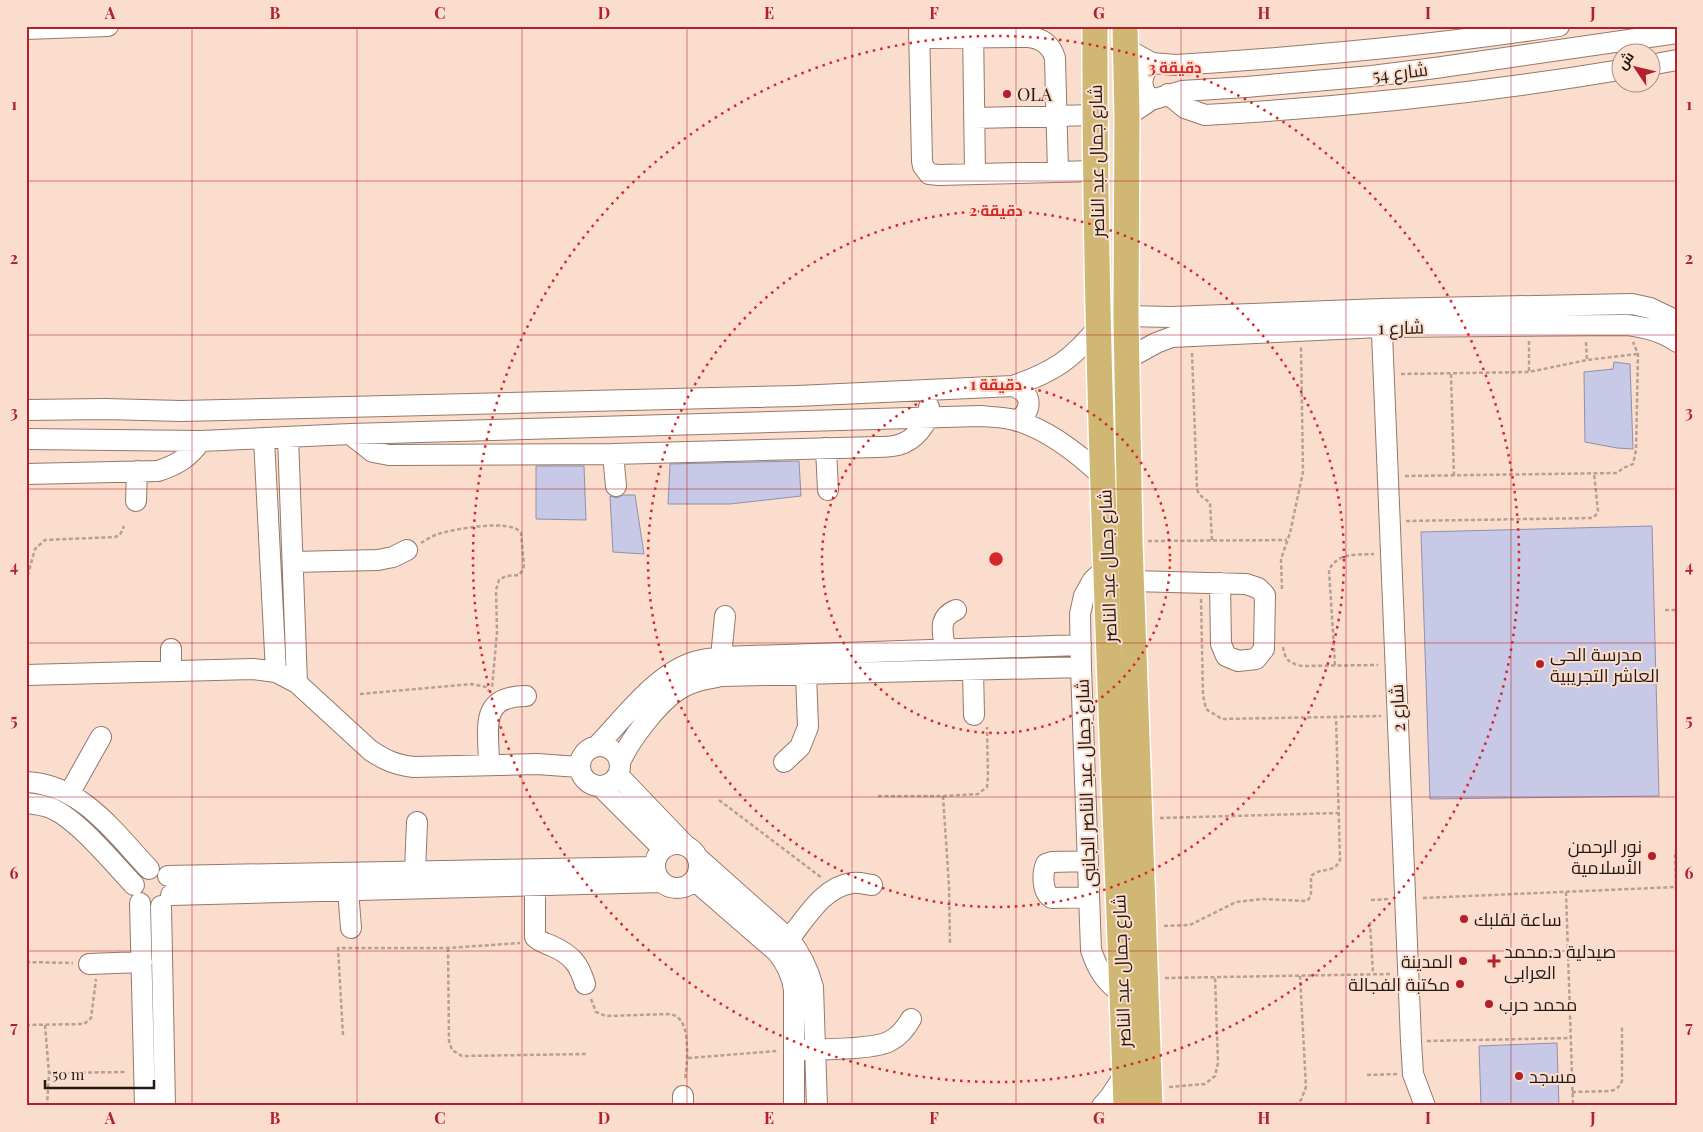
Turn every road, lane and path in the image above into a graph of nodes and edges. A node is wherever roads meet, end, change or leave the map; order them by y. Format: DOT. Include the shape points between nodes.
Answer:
graph roads {
  1 [pos="108,26"];
  2 [pos="1095,26"];
  3 [pos="1559,26"];
  4 [pos="26,29"];
  5 [pos="919,32"];
  6 [pos="974,32"];
  7 [pos="1677,32"];
  8 [pos="1125,37"];
  9 [pos="1677,60"];
  10 [pos="1152,63"];
  11 [pos="1660,63"];
  12 [pos="1610,72"];
  13 [pos="1159,97"];
  14 [pos="1095,115"];
  15 [pos="1057,116"];
  16 [pos="1127,116"];
  17 [pos="974,118"];
  18 [pos="1096,170"];
  19 [pos="1058,172"];
  20 [pos="975,174"];
  21 [pos="1126,316"];
  22 [pos="1381,318"];
  23 [pos="1677,321"];
  24 [pos="1627,324"];
  25 [pos="1098,326"];
  26 [pos="1529,326"];
  27 [pos="1300,331"];
  28 [pos="1192,336"];
  29 [pos="1677,342"];
  30 [pos="1638,354"];
  31 [pos="1127,359"];
  32 [pos="1529,372"];
  33 [pos="1451,374"];
  34 [pos="1383,375"];
  35 [pos="1013,386"];
  36 [pos="928,390"];
  37 [pos="797,396"];
  38 [pos="26,410"];
  39 [pos="929,417"];
  40 [pos="1017,421"];
  41 [pos="798,422"];
  42 [pos="350,434"];
  43 [pos="288,437"];
  44 [pos="264,439"];
  45 [pos="26,440"];
  46 [pos="202,441"];
  47 [pos="826,448"];
  48 [pos="613,454"];
  49 [pos="136,471"];
  50 [pos="1594,473"];
  51 [pos="26,474"];
  52 [pos="1387,476"];
  53 [pos="1454,476"];
  54 [pos="1103,477"];
  55 [pos="616,486"];
  56 [pos="828,490"];
  57 [pos="136,502"];
  58 [pos="1389,522"];
  59 [pos="124,526"];
  60 [pos="1287,540"];
  61 [pos="1212,541"];
  62 [pos="1130,542"];
  63 [pos="407,550"];
  64 [pos="270,553"];
  65 [pos="1390,553"];
  66 [pos="292,556"];
  67 [pos="1106,568"];
  68 [pos="1132,581"];
  69 [pos="26,582"];
  70 [pos="1210,583"];
  71 [pos="1282,598"];
  72 [pos="956,610"];
  73 [pos="1665,610"];
  74 [pos="1677,610"];
  75 [pos="725,616"];
  76 [pos="1081,644"];
  77 [pos="1283,647"];
  78 [pos="171,649"];
  79 [pos="945,649"];
  80 [pos="886,651"];
  81 [pos="721,657"];
  82 [pos="1395,664"];
  83 [pos="1335,666"];
  84 [pos="1081,668"];
  85 [pos="973,670"];
  86 [pos="171,671"];
  87 [pos="276,672"];
  88 [pos="886,672"];
  89 [pos="806,674"];
  90 [pos="26,675"];
  91 [pos="297,683"];
  92 [pos="360,694"];
  93 [pos="526,696"];
  94 [pos="974,715"];
  95 [pos="1397,716"];
  96 [pos="1336,717"];
  97 [pos="101,737"];
  98 [pos="598,745"];
  99 [pos="784,762"];
  100 [pos="489,765"];
  101 [pos="579,767"];
  102 [pos="619,769"];
  103 [pos="26,782"];
  104 [pos="600,786"];
  105 [pos="69,794"];
  106 [pos="878,796"];
  107 [pos="943,796"];
  108 [pos="719,800"];
  109 [pos="26,803"];
  110 [pos="1338,813"];
  111 [pos="1141,819"];
  112 [pos="417,822"];
  113 [pos="1677,848"];
  114 [pos="664,849"];
  115 [pos="691,851"];
  116 [pos="1088,861"];
  117 [pos="149,869"];
  118 [pos="415,872"];
  119 [pos="658,874"];
  120 [pos="694,880"];
  121 [pos="872,884"];
  122 [pos="536,886"];
  123 [pos="1676,887"];
  124 [pos="835,888"];
  125 [pos="348,890"];
  126 [pos="167,892"];
  127 [pos="1566,892"];
  128 [pos="137,894"];
  129 [pos="1089,897"];
  130 [pos="1406,898"];
  131 [pos="1371,900"];
  132 [pos="1677,920"];
  133 [pos="1370,922"];
  134 [pos="351,928"];
  135 [pos="1145,928"];
  136 [pos="789,939"];
  137 [pos="539,942"];
  138 [pos="950,944"];
  139 [pos="448,948"];
  140 [pos="26,962"];
  141 [pos="142,962"];
  142 [pos="93,972"];
  143 [pos="1373,974"];
  144 [pos="1408,974"];
  145 [pos="1300,976"];
  146 [pos="1215,977"];
  147 [pos="1146,978"];
  148 [pos="585,984"];
  149 [pos="1123,995"];
  150 [pos="911,1019"];
  151 [pos="164,1023"];
  152 [pos="143,1024"];
  153 [pos="26,1025"];
  154 [pos="45,1025"];
  155 [pos="1622,1026"];
  156 [pos="343,1035"];
  157 [pos="1571,1038"];
  158 [pos="1411,1041"];
  159 [pos="794,1050"];
  160 [pos="815,1050"];
  161 [pos="587,1054"];
  162 [pos="688,1058"];
  163 [pos="144,1072"];
  164 [pos="48,1073"];
  165 [pos="1125,1074"];
  166 [pos="1413,1074"];
  167 [pos="1367,1075"];
  168 [pos="1572,1092"];
  169 [pos="1150,1097"];
  170 [pos="683,1101"];
  171 [pos="47,1106"];
  172 [pos="145,1106"];
  173 [pos="165,1106"];
  174 [pos="794,1106"];
  175 [pos="818,1106"];
  176 [pos="1102,1106"];
  177 [pos="1126,1106"];
  178 [pos="1296,1106"];
  179 [pos="1424,1106"];
  180 [pos="1573,1106"];
  1 -- 4 [label="street"];
  2 -- 14 [label="main road, شارع جمال عبد الناصر"];
  3 -- 10 [label="street, شارع 54" via="1329,54 1176,65"];
  5 -- 6 [label="street"];
  5 -- 20 [label="street" via="923,166 934,175"];
  6 -- 15 [label="street" via="1034,37 1045,42 1055,58"];
  6 -- 17 [label="street"];
  7 -- 13 [label="street, شارع 54" via="1417,70 1182,91"];
  8 -- 10 [label="street, شارع 54"];
  8 -- 16 [label="main road, شارع جمال عبد الناصر"];
  9 -- 11 [label="street"];
  10 -- 13 [label="street" via="1142,82 1146,95"];
  12 -- 13 [label="street" via="1418,98 1205,115"];
  13 -- 16 [label="street, شارع 54"];
  14 -- 15 [label="street"];
  14 -- 18 [label="main road, شارع جمال عبد الناصر"];
  15 -- 17 [label="street"];
  15 -- 19 [label="street"];
  16 -- 21 [label="main road, شارع جمال عبد الناصر"];
  17 -- 20 [label="street"];
  18 -- 19 [label="street"];
  18 -- 25 [label="main road, شارع جمال عبد الناصر"];
  19 -- 20 [label="street"];
  21 -- 22 [label="street, شارع 1"];
  21 -- 31 [label="main road, شارع جمال عبد الناصر"];
  22 -- 23 [label="street, شارع 1" via="1632,304 1650,308"];
  22 -- 26 [label="street, شارع 1"];
  22 -- 27 [label="street, شارع 1"];
  22 -- 34 [label="street, شارع 2"];
  24 -- 26 [label="street, شارع 1"];
  24 -- 29 [label="street, شارع 1" via="1647,327"];
  24 -- 30 [label="path"];
  25 -- 35 [label="street" via="1082,347 1062,364"];
  25 -- 54 [label="main road, شارع جمال عبد الناصر"];
  26 -- 32 [label="path"];
  27 -- 28 [label="street, شارع 1"];
  27 -- 60 [label="path" via="1303,472"];
  28 -- 31 [label="street, شارع 1" via="1172,337"];
  28 -- 61 [label="path" via="1197,489 1198,494 1210,503"];
  30 -- 32 [label="path"];
  30 -- 50 [label="path" via="1633,464 1617,473"];
  31 -- 62 [label="main road, شارع جمال عبد الناصر"];
  32 -- 33 [label="path"];
  33 -- 34 [label="path"];
  33 -- 53 [label="path"];
  34 -- 52 [label="street, شارع 2"];
  35 -- 36 [label="street"];
  35 -- 40 [label="street" via="1022,389 1028,397 1029,406"];
  36 -- 37 [label="street"];
  36 -- 39 [label="street"];
  37 -- 38 [label="street" via="181,411"];
  37 -- 41 [label="street"];
  39 -- 40 [label="street" via="980,416"];
  39 -- 41 [label="street"];
  39 -- 47 [label="street" via="917,435 898,445"];
  40 -- 54 [label="street" via="1063,443"];
  41 -- 42 [label="street"];
  42 -- 43 [label="street"];
  42 -- 48 [label="street" via="373,452 389,455"];
  43 -- 44 [label="street"];
  43 -- 66 [label="street"];
  44 -- 46 [label="street"];
  44 -- 64 [label="street"];
  45 -- 46 [label="street"];
  46 -- 49 [label="street" via="175,465 158,471"];
  47 -- 48 [label="street"];
  47 -- 56 [label="street"];
  48 -- 55 [label="street"];
  49 -- 51 [label="street"];
  49 -- 57 [label="street"];
  50 -- 53 [label="path"];
  50 -- 58 [label="path" via="1598,511 1592,518"];
  52 -- 53 [label="path"];
  52 -- 58 [label="street, شارع 2"];
  54 -- 67 [label="main road, شارع جمال عبد الناصر"];
  58 -- 65 [label="street, شارع 2"];
  59 -- 69 [label="path" via="120,535 115,537 45,540 35,549"];
  60 -- 61 [label="path"];
  60 -- 71 [label="path" via="1281,559"];
  61 -- 62 [label="path"];
  62 -- 68 [label="main road, شارع جمال عبد الناصر"];
  63 -- 66 [label="street" via="378,560"];
  63 -- 92 [label="path" via="438,534 484,525 512,527 521,533 522,571 519,575 499,580 496,590 497,632 491,694 486,688 472,684"];
  64 -- 66 [label="street"];
  64 -- 87 [label="street"];
  65 -- 82 [label="street, شارع 2"];
  65 -- 83 [label="path" via="1344,555 1332,563 1329,570"];
  66 -- 91 [label="street"];
  67 -- 76 [label="street, شارع جمال عبد الناصر الجانبى" via="1093,580 1084,596 1080,614"];
  67 -- 149 [label="main road, شارع جمال عبد الناصر"];
  68 -- 70 [label="street"];
  68 -- 111 [label="main road, شارع جمال عبد الناصر"];
  70 -- 96 [label="path" via="1203,695 1206,708 1222,719"];
  72 -- 79 [label="street" via="943,621"];
  73 -- 74 [label="path"];
  75 -- 81 [label="street"];
  76 -- 79 [label="street"];
  76 -- 84 [label="street, شارع جمال عبد الناصر الجانبى"];
  77 -- 83 [label="path" via="1284,658 1291,664"];
  78 -- 86 [label="street"];
  79 -- 80 [label="street"];
  80 -- 81 [label="street"];
  80 -- 88 [label="street"];
  81 -- 98 [label="street" via="694,662 668,675"];
  82 -- 83 [label="path"];
  82 -- 95 [label="street, شارع 2"];
  84 -- 85 [label="street"];
  84 -- 116 [label="street, شارع جمال عبد الناصر الجانبى"];
  85 -- 88 [label="street"];
  85 -- 94 [label="street"];
  86 -- 87 [label="street" via="253,669"];
  86 -- 90 [label="street"];
  87 -- 91 [label="street"];
  88 -- 89 [label="street"];
  89 -- 99 [label="street" via="808,727 800,747"];
  89 -- 102 [label="street" via="722,676 698,680 677,690 631,741"];
  91 -- 100 [label="street" via="383,759 414,767"];
  93 -- 100 [label="street" via="504,699 488,715"];
  94 -- 107 [label="path" via="975,722 987,723 987,787 978,794"];
  95 -- 96 [label="path"];
  95 -- 130 [label="street, شارع 2"];
  96 -- 110 [label="path"];
  97 -- 105 [label="street"];
  98 -- 101 [label="street" via="586,750"];
  98 -- 102 [label="street" via="612,749 618,755"];
  100 -- 101 [label="street"];
  101 -- 104 [label="street" via="586,781"];
  102 -- 104 [label="street" via="607,785"];
  102 -- 115 [label="street"];
  103 -- 105 [label="street"];
  104 -- 114 [label="street"];
  105 -- 117 [label="street" via="96,814"];
  106 -- 107 [label="path"];
  107 -- 138 [label="path"];
  108 -- 124 [label="path"];
  109 -- 128 [label="street" via="52,808 66,816"];
  110 -- 111 [label="path"];
  110 -- 135 [label="path" via="1340,860 1337,867 1316,871 1311,876 1311,896 1307,901 1262,899 1236,902 1190,925"];
  111 -- 135 [label="main road, شارع جمال عبد الناصر"];
  112 -- 118 [label="street"];
  113 -- 123 [label="path"];
  114 -- 115 [label="street" via="674,844"];
  114 -- 119 [label="street" via="659,854"];
  115 -- 120 [label="street" via="699,869"];
  115 -- 136 [label="street"];
  116 -- 129 [label="street, شارع جمال عبد الناصر الجانبى"];
  116 -- 129 [label="street" via="1052,862 1044,869 1045,892 1052,898"];
  117 -- 126 [label="street" via="163,872"];
  117 -- 128 [label="street" via="139,875"];
  118 -- 119 [label="street"];
  118 -- 126 [label="street"];
  119 -- 120 [label="street" via="674,888"];
  119 -- 122 [label="street"];
  120 -- 159 [label="street" via="786,963 794,990"];
  121 -- 124 [label="street" via="853,883"];
  122 -- 125 [label="street"];
  122 -- 137 [label="street" via="535,936"];
  123 -- 127 [label="path"];
  123 -- 132 [label="path"];
  124 -- 136 [label="street" via="821,899"];
  125 -- 126 [label="street"];
  125 -- 134 [label="street"];
  126 -- 128 [label="street" via="154,908 147,907"];
  126 -- 151 [label="street"];
  127 -- 130 [label="path"];
  127 -- 157 [label="path"];
  128 -- 141 [label="street"];
  129 -- 149 [label="street, شارع جمال عبد الناصر الجانبى" via="1091,950 1097,968"];
  130 -- 131 [label="path"];
  130 -- 144 [label="street, شارع 2"];
  133 -- 143 [label="path"];
  135 -- 147 [label="main road, شارع جمال عبد الناصر"];
  136 -- 160 [label="street" via="809,970 813,987"];
  137 -- 139 [label="path"];
  137 -- 148 [label="street" via="568,954 580,967"];
  139 -- 156 [label="path" via="338,948"];
  139 -- 161 [label="path" via="449,1041 452,1050 462,1056"];
  140 -- 142 [label="path"];
  141 -- 142 [label="street"];
  141 -- 152 [label="street"];
  142 -- 154 [label="path" via="91,1018 84,1024"];
  143 -- 144 [label="path"];
  143 -- 145 [label="path"];
  144 -- 158 [label="street, شارع 2"];
  145 -- 146 [label="path"];
  145 -- 178 [label="path" via="1306,1088"];
  146 -- 147 [label="path"];
  146 -- 169 [label="path" via="1218,1063 1215,1076 1205,1084"];
  147 -- 169 [label="main road, شارع جمال عبد الناصر"];
  148 -- 162 [label="path" via="596,1012 606,1016 677,1016 685,1029"];
  149 -- 165 [label="main road, شارع جمال عبد الناصر"];
  150 -- 160 [label="street" via="890,1042"];
  151 -- 152 [label="street"];
  151 -- 173 [label="street"];
  152 -- 163 [label="street"];
  153 -- 154 [label="path"];
  154 -- 164 [label="path"];
  155 -- 168 [label="path" via="1620,1086 1610,1092"];
  157 -- 158 [label="path"];
  157 -- 168 [label="path"];
  158 -- 166 [label="street, شارع 2"];
  159 -- 160 [label="street"];
  159 -- 162 [label="path"];
  159 -- 174 [label="street"];
  160 -- 175 [label="street"];
  162 -- 170 [label="path"];
  163 -- 164 [label="path"];
  163 -- 172 [label="street"];
  164 -- 171 [label="path"];
  165 -- 176 [label="street"];
  165 -- 177 [label="main road, شارع جمال عبد الناصر"];
  166 -- 167 [label="path"];
  166 -- 179 [label="street, شارع 2"];
  168 -- 180 [label="path"];
}
